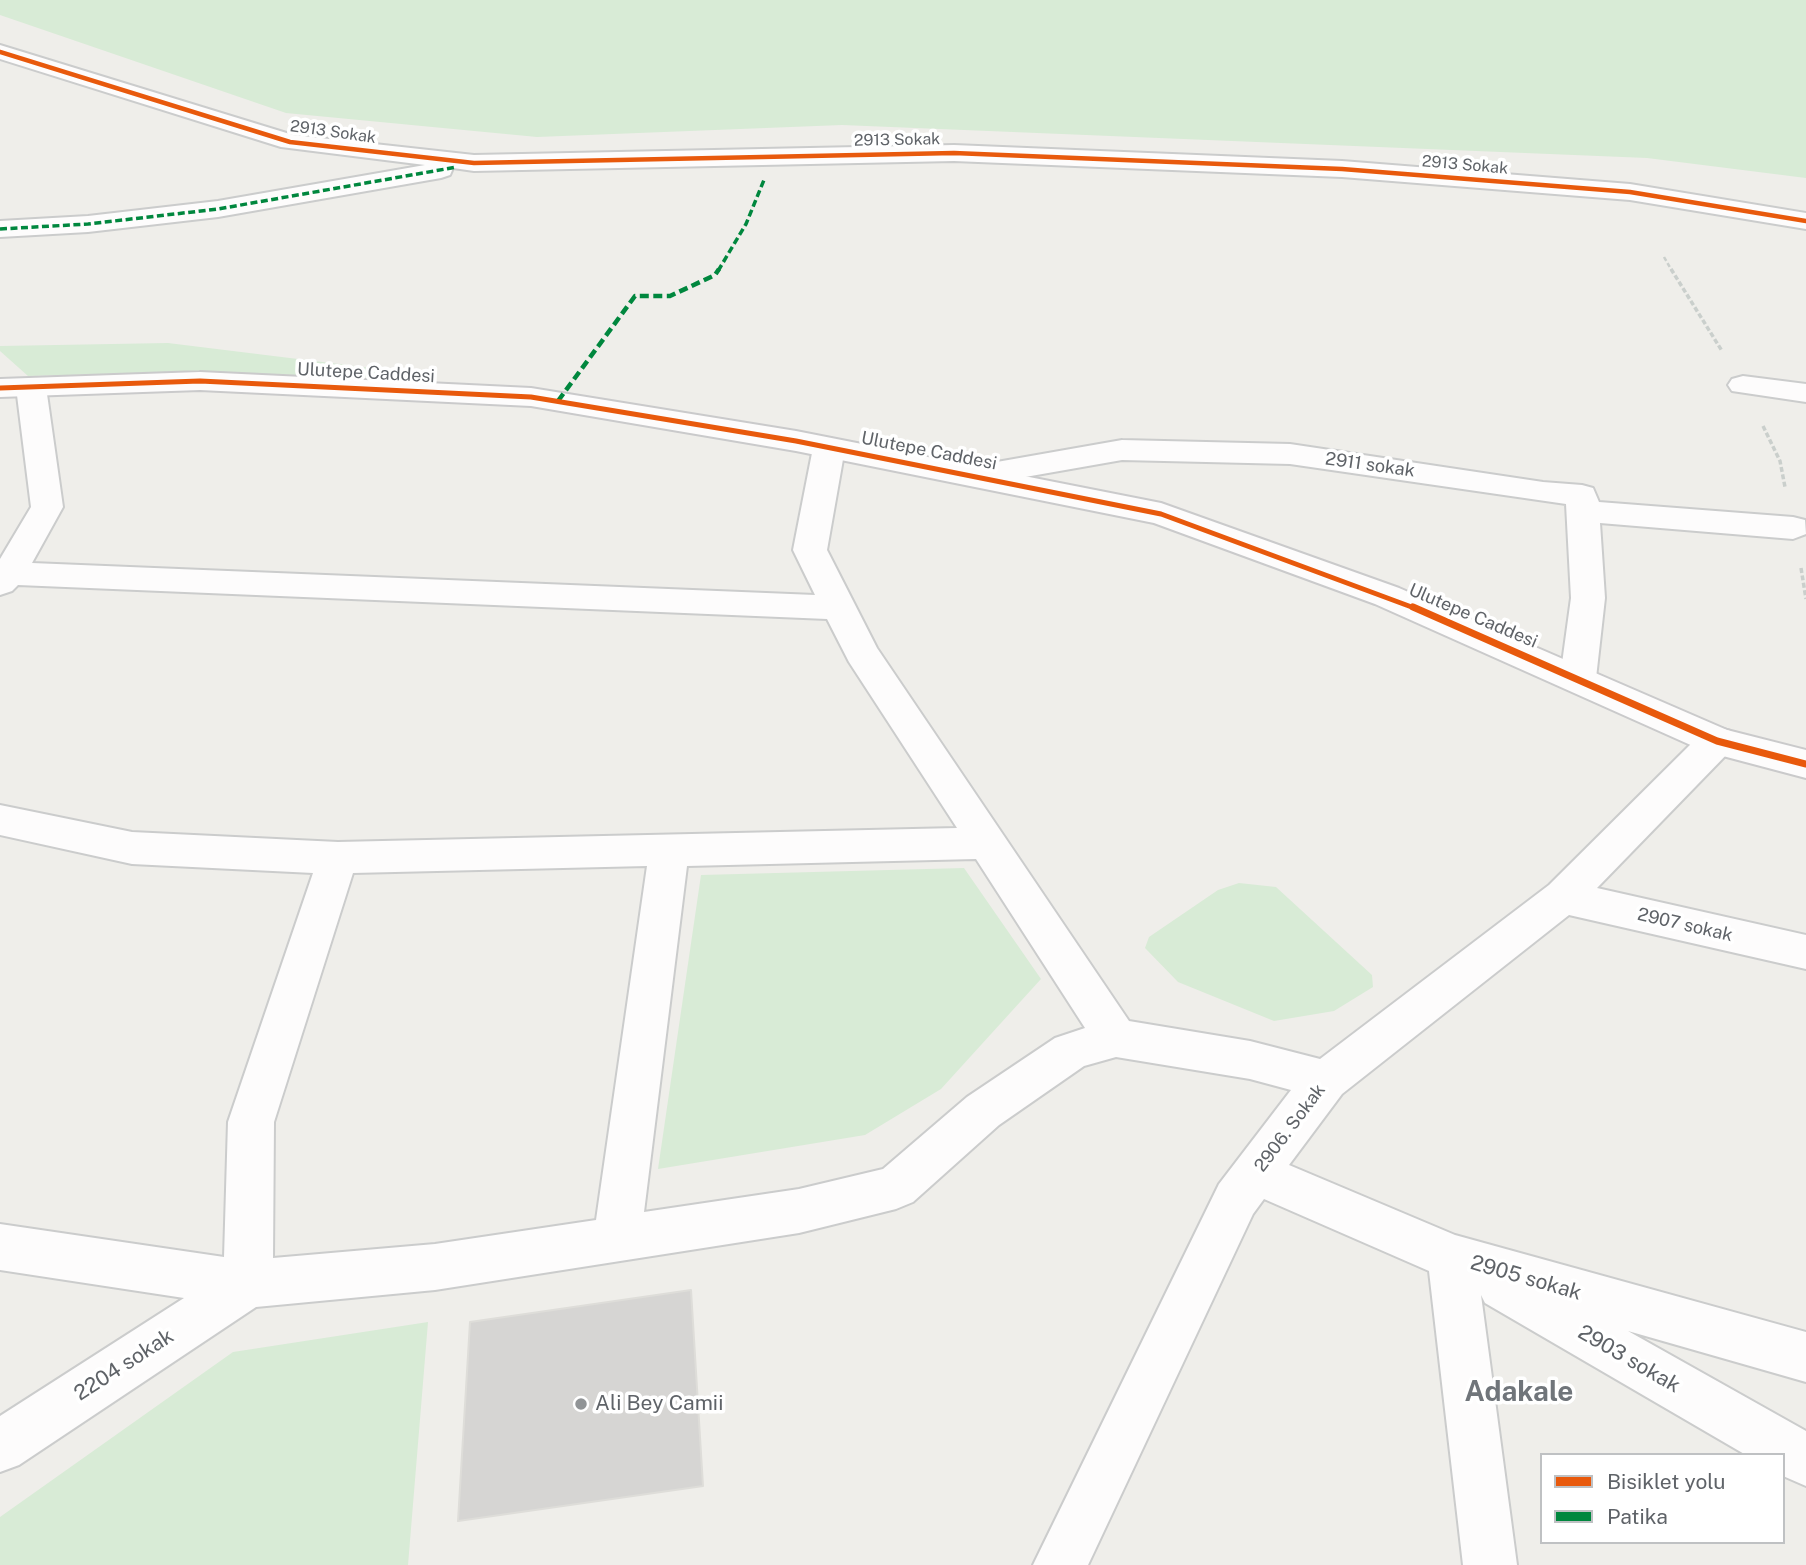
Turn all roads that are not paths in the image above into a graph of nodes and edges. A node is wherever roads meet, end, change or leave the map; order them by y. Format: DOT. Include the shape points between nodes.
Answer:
graph roads {
  1 [pos="0,52"];
  2 [pos="474,163"];
  3 [pos="1806,221"];
  4 [pos="0,229"];
  5 [pos="1743,385"];
  6 [pos="15,388"];
  7 [pos="1806,393"];
  8 [pos="829,448"];
  9 [pos="974,476"];
  10 [pos="1582,511"];
  11 [pos="1793,528"];
  12 [pos="4,578"];
  13 [pos="839,608"];
  14 [pos="1578,678"];
  15 [pos="1717,741"];
  16 [pos="1806,764"];
  17 [pos="0,820"];
  18 [pos="985,843"];
  19 [pos="669,851"];
  20 [pos="338,858"];
  21 [pos="1563,897"];
  22 [pos="1806,953"];
  23 [pos="1116,1038"];
  24 [pos="1326,1080"];
  25 [pos="1255,1173"];
  26 [pos="617,1239"];
  27 [pos="0,1247"];
  28 [pos="1452,1257"];
  29 [pos="247,1284"];
  30 [pos="1806,1357"];
  31 [pos="0,1446"];
  32 [pos="1806,1460"];
  33 [pos="1060,1565"];
  34 [pos="1490,1565"];
  1 -- 2 [label="street, 2913 Sokak" via="290,142"];
  2 -- 3 [label="street, 2913 Sokak" via="954,153 1301,167 1630,192"];
  2 -- 4 [label="street" via="218,209"];
  5 -- 7 [label="street"];
  6 -- 8 [label="street, Ulutepe Caddesi" via="201,381 531,397"];
  6 -- 12 [label="street" via="47,507"];
  8 -- 9 [label="street, Ulutepe Caddesi"];
  8 -- 13 [label="street" via="810,550"];
  9 -- 10 [label="street, 2911 sokak" via="1122,450 1290,454 1582,495"];
  9 -- 14 [label="street, Ulutepe Caddesi" via="1161,514 1387,596"];
  10 -- 11 [label="street"];
  10 -- 14 [label="street" via="1588,598"];
  12 -- 13 [label="street"];
  13 -- 18 [label="street" via="862,653"];
  14 -- 15 [label="street, Ulutepe Caddesi"];
  15 -- 16 [label="street, Ulutepe Caddesi"];
  15 -- 21 [label="street, 2906. Sokak"];
  17 -- 20 [label="street" via="132,848"];
  18 -- 19 [label="street"];
  18 -- 23 [label="street"];
  19 -- 20 [label="street"];
  19 -- 26 [label="street"];
  20 -- 29 [label="street" via="251,1122"];
  21 -- 22 [label="street, 2907 sokak"];
  21 -- 24 [label="street, 2906. Sokak"];
  23 -- 24 [label="street" via="1250,1060"];
  23 -- 26 [label="street" via="1071,1051 983,1111 896,1187 799,1211"];
  24 -- 25 [label="street, 2906. Sokak"];
  25 -- 28 [label="street, 2905 sokak"];
  25 -- 33 [label="street, 2906. Sokak" via="1236,1199"];
  26 -- 29 [label="street" via="435,1267"];
  27 -- 29 [label="street"];
  28 -- 30 [label="street, 2905 sokak"];
  28 -- 32 [label="street, 2903 sokak"];
  28 -- 34 [label="street"];
  29 -- 31 [label="street, 2204 sokak"];
}
